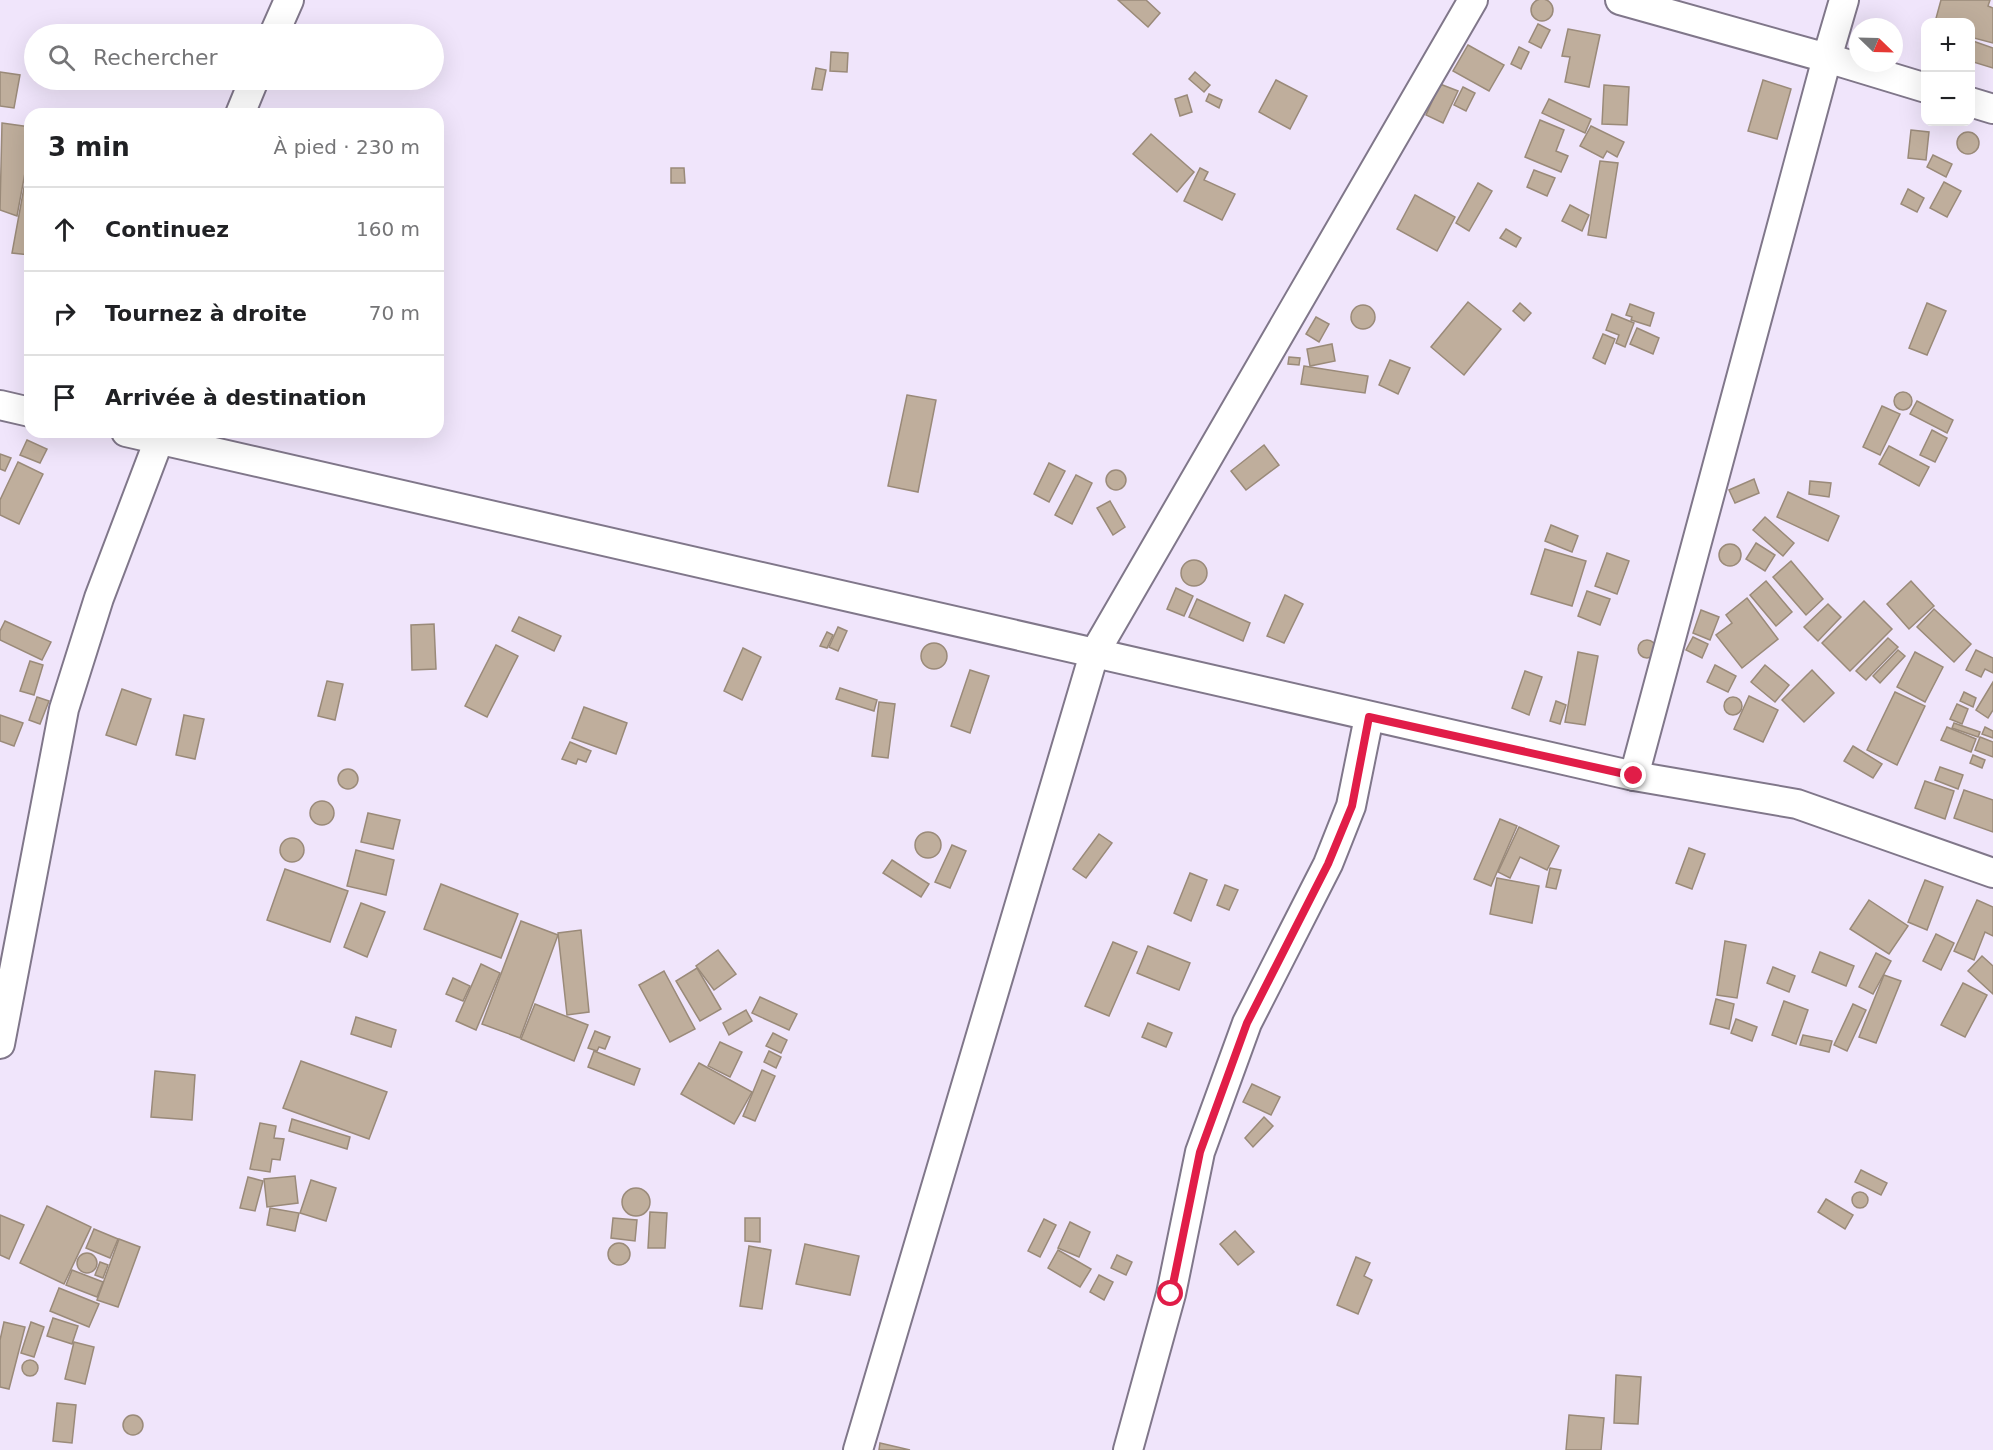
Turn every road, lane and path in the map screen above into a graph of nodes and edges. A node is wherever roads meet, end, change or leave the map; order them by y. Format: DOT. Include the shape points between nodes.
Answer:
graph roads {
  1 [pos="289,0"];
  2 [pos="1473,0"];
  3 [pos="1620,0"];
  4 [pos="1844,0"];
  5 [pos="278,24"];
  6 [pos="1827,57"];
  7 [pos="1921,86"];
  8 [pos="251,90"];
  9 [pos="1975,103"];
  10 [pos="243,108"];
  11 [pos="1993,109"];
  12 [pos="0,405"];
  13 [pos="24,411"];
  14 [pos="160,438"];
  15 [pos="170,438"];
  16 [pos="1094,654"];
  17 [pos="1369,717"];
  18 [pos="1634,776"];
  19 [pos="1993,873"];
  20 [pos="0,1044"];
  21 [pos="858,1450"];
  22 [pos="1128,1450"];
  1 -- 5 [label="street"];
  2 -- 16 [label="street"];
  3 -- 6 [label="street"];
  4 -- 6 [label="street"];
  6 -- 7 [label="street"];
  6 -- 18 [label="street"];
  8 -- 10 [label="street"];
  9 -- 11 [label="street"];
  12 -- 13 [label="street"];
  14 -- 20 [label="street" via="99,598 64,709"];
  15 -- 16 [label="street"];
  16 -- 17 [label="street"];
  16 -- 21 [label="street"];
  17 -- 18 [label="street"];
  17 -- 22 [label="street" via="1352,806 1328,864 1247,1023 1200,1152 1171,1294"];
  18 -- 19 [label="street" via="1797,804"];
}
